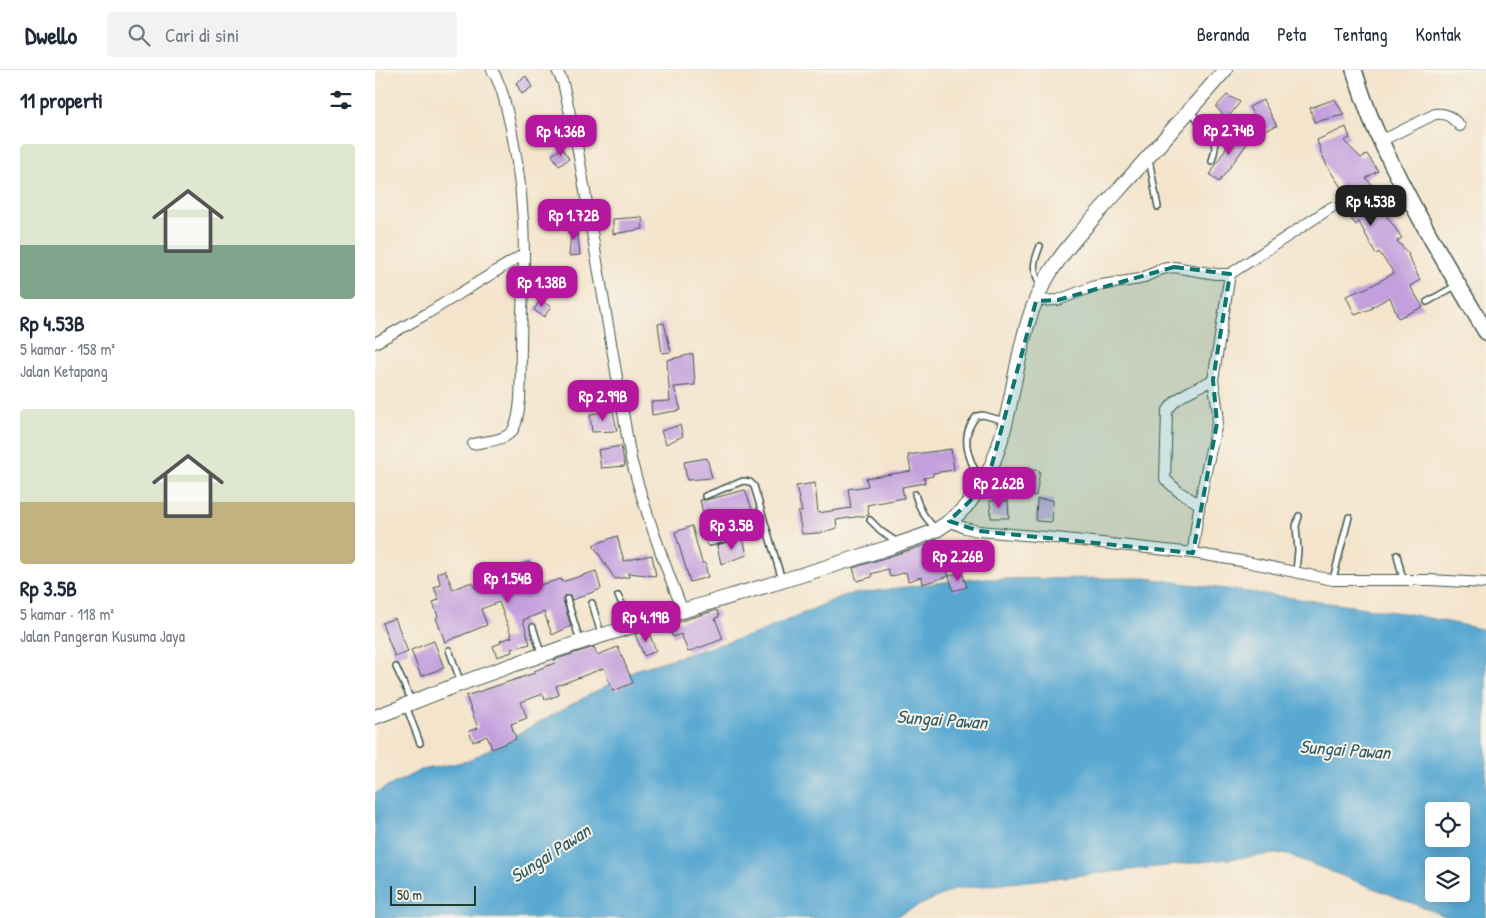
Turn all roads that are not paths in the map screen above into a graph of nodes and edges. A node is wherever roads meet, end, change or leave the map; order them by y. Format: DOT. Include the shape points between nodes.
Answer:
graph roads {
  1 [pos="492,70"];
  2 [pos="557,70"];
  3 [pos="1225,70"];
  4 [pos="1354,70"];
  5 [pos="1190,110"];
  6 [pos="1461,126"];
  7 [pos="1381,141"];
  8 [pos="1149,156"];
  9 [pos="1212,161"];
  10 [pos="1158,207"];
  11 [pos="1332,207"];
  12 [pos="1040,246"];
  13 [pos="524,254"];
  14 [pos="1230,274"];
  15 [pos="1458,284"];
  16 [pos="1039,295"];
  17 [pos="1427,302"];
  18 [pos="1486,332"];
  19 [pos="375,343"];
  20 [pos="1213,380"];
  21 [pos="1005,421"];
  22 [pos="473,444"];
  23 [pos="983,484"];
  24 [pos="915,494"];
  25 [pos="705,496"];
  26 [pos="1199,504"];
  27 [pos="1299,516"];
  28 [pos="1349,517"];
  29 [pos="870,520"];
  30 [pos="949,521"];
  31 [pos="766,526"];
  32 [pos="937,530"];
  33 [pos="710,543"];
  34 [pos="899,544"];
  35 [pos="1193,553"];
  36 [pos="1397,556"];
  37 [pos="1296,573"];
  38 [pos="782,580"];
  39 [pos="1333,580"];
  40 [pos="1403,580"];
  41 [pos="1486,583"];
  42 [pos="618,596"];
  43 [pos="567,600"];
  44 [pos="592,603"];
  45 [pos="683,611"];
  46 [pos="642,624"];
  47 [pos="533,626"];
  48 [pos="602,637"];
  49 [pos="581,644"];
  50 [pos="449,650"];
  51 [pos="541,656"];
  52 [pos="396,668"];
  53 [pos="461,684"];
  54 [pos="404,706"];
  55 [pos="375,717"];
  56 [pos="420,742"];
  1 -- 13 [label="street" via="501,88 514,146"];
  2 -- 45 [label="street" via="577,146 631,459"];
  3 -- 5 [label="street"];
  4 -- 7 [label="main road"];
  5 -- 8 [label="street"];
  5 -- 9 [label="lane" via="1214,141"];
  6 -- 7 [label="street" via="1448,115 1435,114"];
  7 -- 15 [label="main road"];
  8 -- 10 [label="lane"];
  8 -- 16 [label="street" via="1063,254"];
  11 -- 14 [label="street"];
  12 -- 16 [label="lane" via="1033,271"];
  13 -- 19 [label="street"];
  13 -- 22 [label="street" via="514,428 504,438"];
  14 -- 16 [label="street" via="1175,267 1140,279 1095,286 1058,300"];
  14 -- 20 [label="street"];
  15 -- 17 [label="lane"];
  15 -- 18 [label="main road"];
  16 -- 21 [label="street" via="1023,339"];
  20 -- 26 [label="street" via="1217,423"];
  20 -- 26 [label="street" via="1180,397 1167,412 1165,479"];
  21 -- 23 [label="street"];
  21 -- 23 [label="lane" via="983,415 969,424 968,452"];
  23 -- 30 [label="street"];
  24 -- 32 [label="lane" via="924,516"];
  25 -- 31 [label="lane" via="743,481 750,482 757,491"];
  26 -- 35 [label="street"];
  27 -- 37 [label="lane" via="1295,526"];
  28 -- 39 [label="lane"];
  29 -- 34 [label="lane"];
  30 -- 32 [label="street"];
  30 -- 35 [label="street" via="979,531"];
  31 -- 33 [label="lane"];
  31 -- 38 [label="lane"];
  32 -- 34 [label="street"];
  34 -- 38 [label="street"];
  35 -- 37 [label="street"];
  36 -- 40 [label="lane"];
  37 -- 39 [label="street"];
  38 -- 45 [label="street"];
  39 -- 40 [label="street"];
  40 -- 41 [label="street"];
  42 -- 46 [label="lane" via="625,609"];
  43 -- 49 [label="lane"];
  44 -- 48 [label="lane"];
  45 -- 46 [label="street"];
  46 -- 48 [label="street"];
  47 -- 51 [label="lane"];
  48 -- 49 [label="street"];
  49 -- 51 [label="street"];
  50 -- 53 [label="lane"];
  51 -- 53 [label="street"];
  52 -- 54 [label="lane"];
  53 -- 54 [label="street"];
  54 -- 55 [label="street"];
  54 -- 56 [label="lane"];
}
